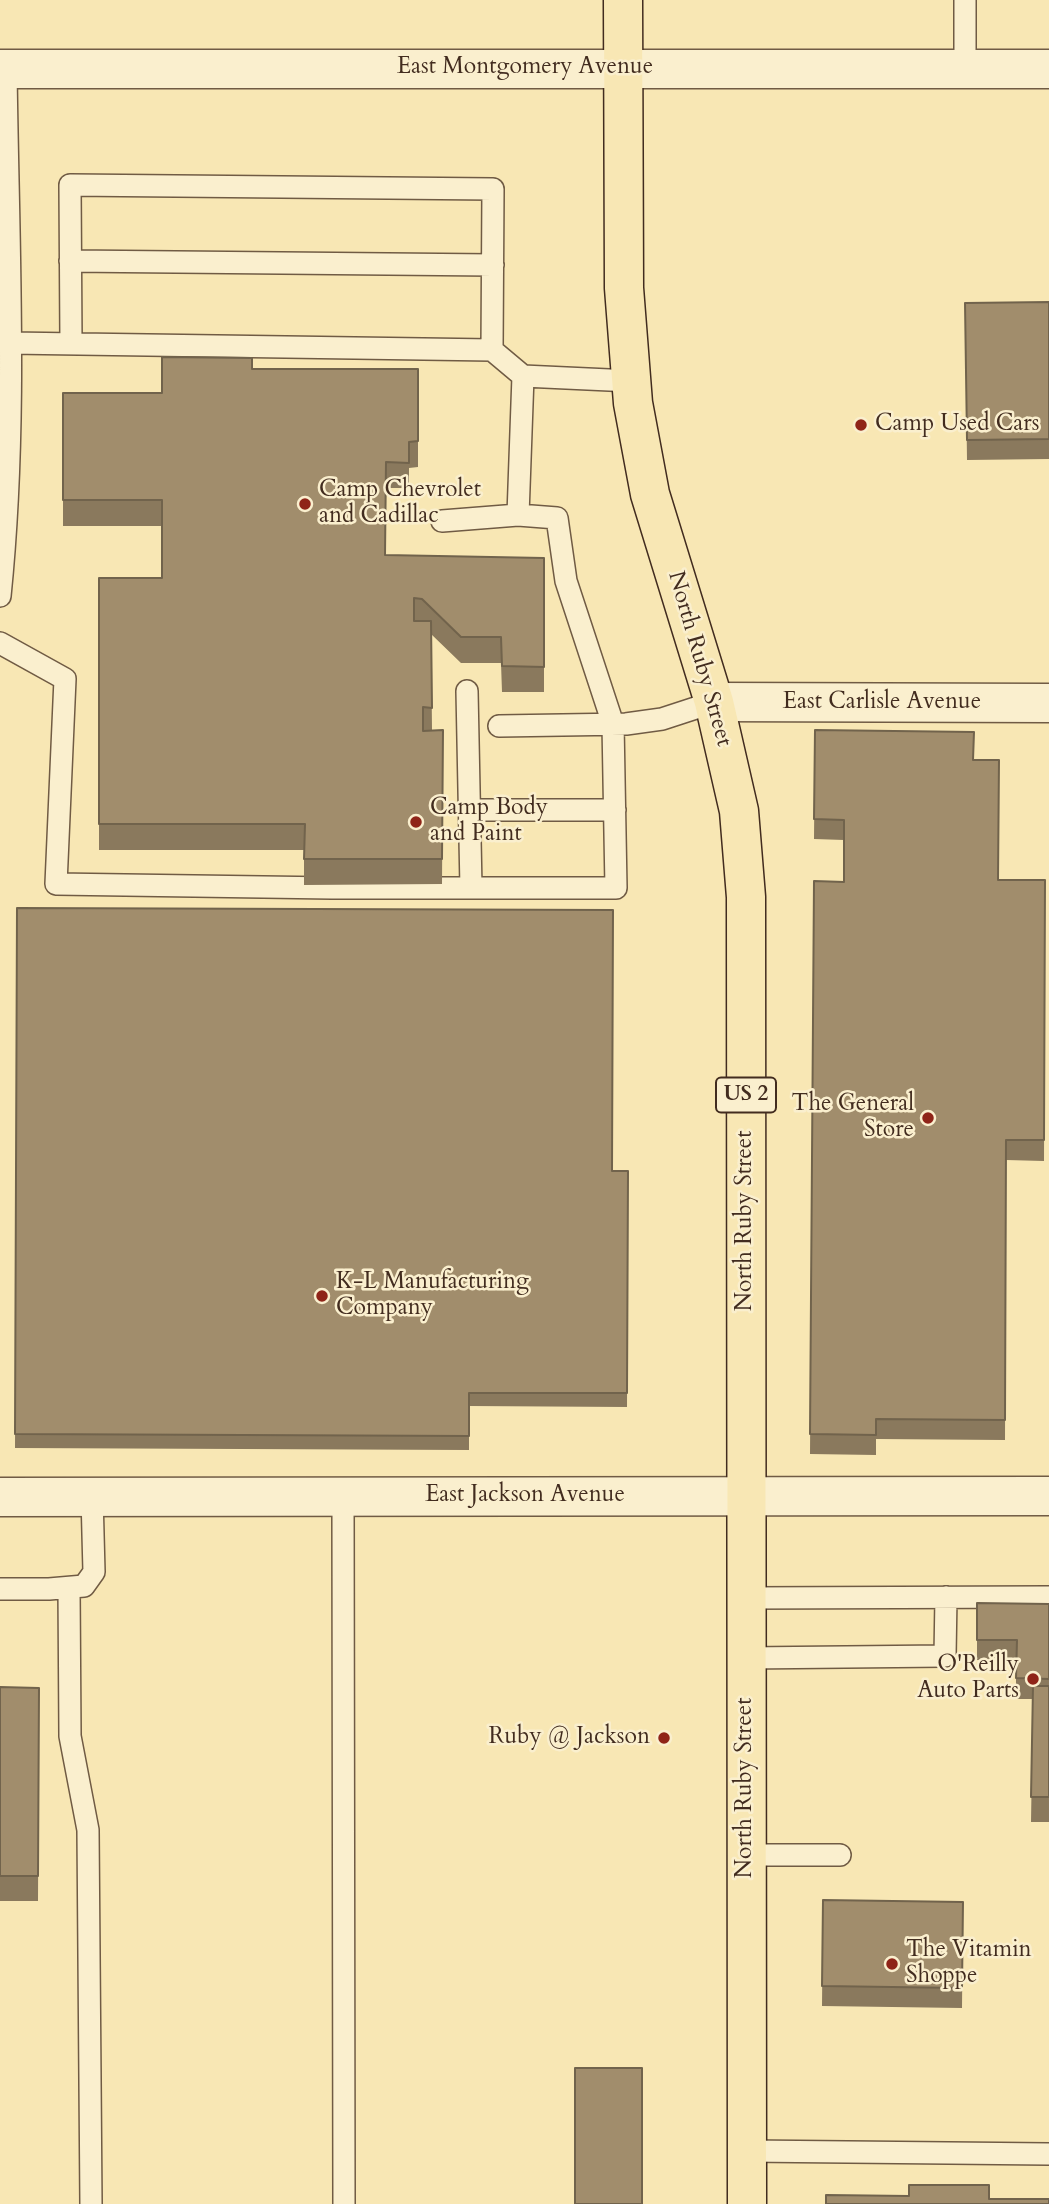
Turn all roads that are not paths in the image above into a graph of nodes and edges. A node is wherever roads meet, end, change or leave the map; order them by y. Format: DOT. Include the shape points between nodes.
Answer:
graph roads {
  1 [pos="623,0"];
  2 [pos="965,0"];
  3 [pos="622,68"];
  4 [pos="1049,68"];
  5 [pos="3,69"];
  6 [pos="965,69"];
  7 [pos="4,225"];
  8 [pos="70,261"];
  9 [pos="492,265"];
  10 [pos="10,344"];
  11 [pos="71,344"];
  12 [pos="492,350"];
  13 [pos="523,376"];
  14 [pos="631,381"];
  15 [pos="4,492"];
  16 [pos="517,515"];
  17 [pos="442,521"];
  18 [pos="0,596"];
  19 [pos="0,643"];
  20 [pos="467,691"];
  21 [pos="714,702"];
  22 [pos="1049,703"];
  23 [pos="613,724"];
  24 [pos="499,726"];
  25 [pos="469,810"];
  26 [pos="615,810"];
  27 [pos="471,888"];
  28 [pos="92,1496"];
  29 [pos="343,1496"];
  30 [pos="746,1496"];
  31 [pos="1049,1496"];
  32 [pos="0,1497"];
  33 [pos="69,1588"];
  34 [pos="0,1589"];
  35 [pos="946,1597"];
  36 [pos="1049,1597"];
  37 [pos="746,1598"];
  38 [pos="746,1658"];
  39 [pos="747,1855"];
  40 [pos="840,1855"];
  41 [pos="747,2151"];
  42 [pos="1049,2154"];
  43 [pos="91,2204"];
  44 [pos="344,2204"];
  45 [pos="747,2204"];
  1 -- 3 [label="main road, North Ruby Street / US 2"];
  2 -- 6 [label="lane"];
  3 -- 5 [label="street, East Montgomery Avenue"];
  3 -- 6 [label="street, East Montgomery Avenue"];
  3 -- 14 [label="main road, North Ruby Street / US 2" via="624,288"];
  4 -- 6 [label="street, East Montgomery Avenue"];
  5 -- 7 [label="lane"];
  7 -- 10 [label="lane"];
  8 -- 9 [label="lane"];
  8 -- 9 [label="lane" via="69,185 356,187 493,189"];
  8 -- 11 [label="lane"];
  9 -- 12 [label="lane"];
  10 -- 11 [label="lane"];
  10 -- 15 [label="lane"];
  11 -- 12 [label="lane"];
  12 -- 13 [label="lane"];
  13 -- 14 [label="lane"];
  13 -- 16 [label="lane"];
  14 -- 21 [label="main road, North Ruby Street / US 2" via="650,494"];
  15 -- 18 [label="lane" via="6,533"];
  16 -- 17 [label="lane"];
  16 -- 23 [label="lane" via="557,518 566,581"];
  19 -- 27 [label="lane" via="65,679 56,884"];
  20 -- 25 [label="lane"];
  21 -- 22 [label="street, East Carlisle Avenue"];
  21 -- 23 [label="lane" via="662,719"];
  21 -- 30 [label="main road, North Ruby Street / US 2" via="739,811 746,897"];
  23 -- 24 [label="lane"];
  23 -- 26 [label="lane"];
  25 -- 26 [label="lane"];
  25 -- 27 [label="lane"];
  26 -- 27 [label="lane" via="616,888"];
  28 -- 29 [label="street, East Jackson Avenue"];
  28 -- 32 [label="street, East Jackson Avenue"];
  28 -- 33 [label="lane" via="94,1572 84,1586"];
  29 -- 30 [label="street, East Jackson Avenue"];
  29 -- 44 [label="lane"];
  30 -- 31 [label="street, East Jackson Avenue"];
  30 -- 37 [label="main road, North Ruby Street / US 2"];
  33 -- 34 [label="lane"];
  33 -- 43 [label="lane" via="70,1736 88,1829"];
  35 -- 36 [label="lane"];
  35 -- 37 [label="lane"];
  35 -- 38 [label="lane" via="945,1656"];
  37 -- 38 [label="main road, North Ruby Street / US 2"];
  38 -- 39 [label="main road, North Ruby Street / US 2"];
  39 -- 40 [label="lane"];
  39 -- 41 [label="main road, North Ruby Street / US 2"];
  41 -- 42 [label="lane"];
  41 -- 45 [label="main road, North Ruby Street / US 2"];
}
